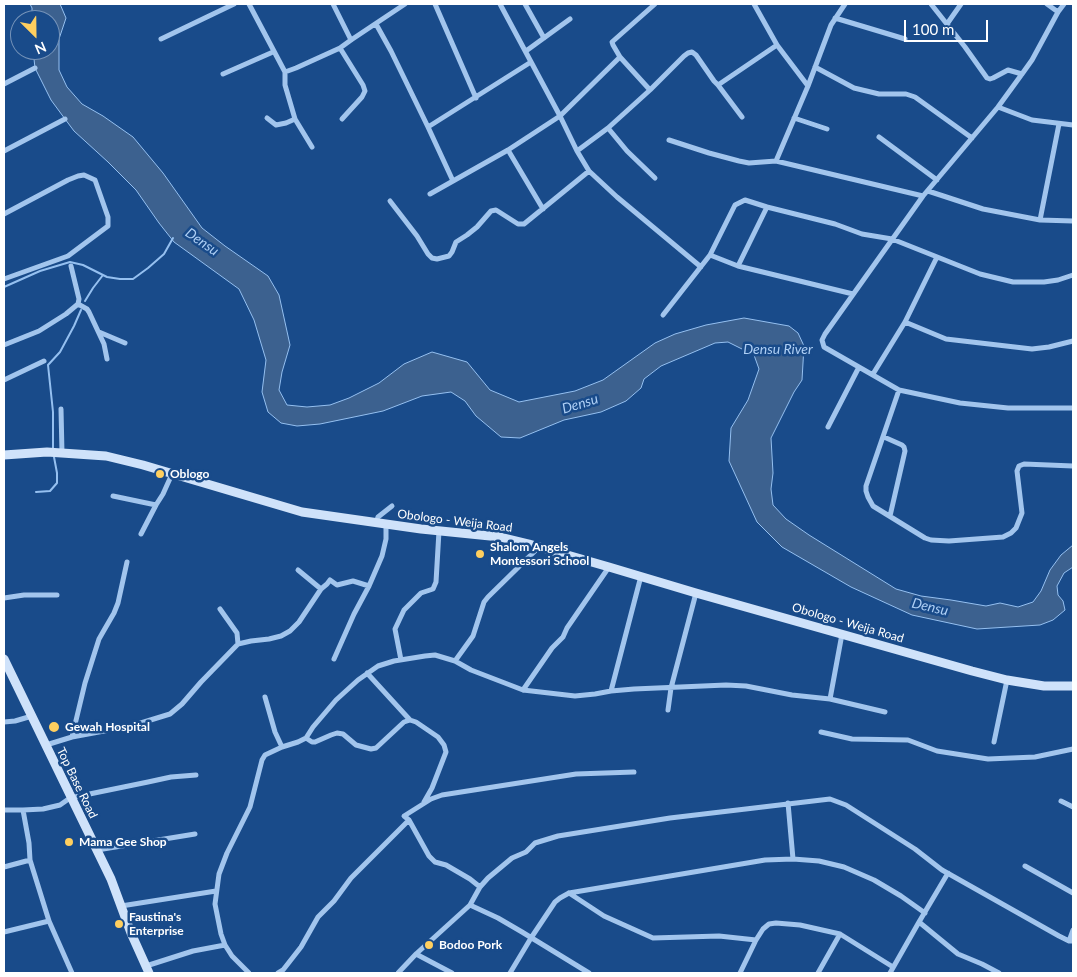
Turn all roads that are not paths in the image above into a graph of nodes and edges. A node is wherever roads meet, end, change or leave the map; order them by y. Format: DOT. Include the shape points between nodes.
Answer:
graph roads {
  1 [pos="234,4"];
  2 [pos="249,4"];
  3 [pos="333,4"];
  4 [pos="405,4"];
  5 [pos="435,4"];
  6 [pos="500,4"];
  7 [pos="525,4"];
  8 [pos="655,4"];
  9 [pos="754,4"];
  10 [pos="845,4"];
  11 [pos="931,4"];
  12 [pos="961,4"];
  13 [pos="1047,4"];
  14 [pos="1064,4"];
  15 [pos="1058,12"];
  16 [pos="836,18"];
  17 [pos="570,19"];
  18 [pos="376,24"];
  19 [pos="947,24"];
  20 [pos="544,38"];
  21 [pos="161,39"];
  22 [pos="905,39"];
  23 [pos="351,40"];
  24 [pos="777,44"];
  25 [pos="340,48"];
  26 [pos="526,51"];
  27 [pos="273,52"];
  28 [pos="620,57"];
  29 [pos="531,62"];
  30 [pos="815,67"];
  31 [pos="35,68"];
  32 [pos="285,72"];
  33 [pos="223,74"];
  34 [pos="1022,74"];
  35 [pos="4,84"];
  36 [pos="718,85"];
  37 [pos="808,86"];
  38 [pos="650,90"];
  39 [pos="476,98"];
  40 [pos="998,107"];
  41 [pos="560,116"];
  42 [pos="742,117"];
  43 [pos="267,118"];
  44 [pos="794,118"];
  45 [pos="65,119"];
  46 [pos="295,119"];
  47 [pos="342,119"];
  48 [pos="1059,124"];
  49 [pos="1073,126"];
  50 [pos="428,127"];
  51 [pos="608,128"];
  52 [pos="827,129"];
  53 [pos="880,137"];
  54 [pos="972,138"];
  55 [pos="669,140"];
  56 [pos="312,147"];
  57 [pos="508,150"];
  58 [pos="4,151"];
  59 [pos="576,151"];
  60 [pos="776,161"];
  61 [pos="589,171"];
  62 [pos="655,178"];
  63 [pos="937,180"];
  64 [pos="453,181"];
  65 [pos="430,194"];
  66 [pos="926,194"];
  67 [pos="390,201"];
  68 [pos="767,207"];
  69 [pos="543,209"];
  70 [pos="4,214"];
  71 [pos="1040,220"];
  72 [pos="1073,221"];
  73 [pos="892,239"];
  74 [pos="710,255"];
  75 [pos="937,257"];
  76 [pos="71,266"];
  77 [pos="738,266"];
  78 [pos="701,267"];
  79 [pos="1073,275"];
  80 [pos="4,280"];
  81 [pos="853,294"];
  82 [pos="78,304"];
  83 [pos="663,315"];
  84 [pos="905,322"];
  85 [pos="99,332"];
  86 [pos="1073,341"];
  87 [pos="125,343"];
  88 [pos="4,345"];
  89 [pos="107,359"];
  90 [pos="44,361"];
  91 [pos="860,367"];
  92 [pos="873,374"];
  93 [pos="4,380"];
  94 [pos="899,390"];
  95 [pos="1073,408"];
  96 [pos="61,409"];
  97 [pos="828,427"];
  98 [pos="884,437"];
  99 [pos="62,453"];
  100 [pos="4,455"];
  101 [pos="1073,466"];
  102 [pos="172,474"];
  103 [pos="113,496"];
  104 [pos="156,505"];
  105 [pos="392,506"];
  106 [pos="890,516"];
  107 [pos="376,523"];
  108 [pos="386,524"];
  109 [pos="439,531"];
  110 [pos="141,534"];
  111 [pos="539,547"];
  112 [pos="126,562"];
  113 [pos="609,567"];
  114 [pos="298,570"];
  115 [pos="641,576"];
  116 [pos="369,586"];
  117 [pos="321,589"];
  118 [pos="57,594"];
  119 [pos="696,594"];
  120 [pos="4,598"];
  121 [pos="220,608"];
  122 [pos="842,634"];
  123 [pos="238,644"];
  124 [pos="334,658"];
  125 [pos="4,660"];
  126 [pos="401,660"];
  127 [pos="455,661"];
  128 [pos="367,673"];
  129 [pos="1007,680"];
  130 [pos="1073,686"];
  131 [pos="671,688"];
  132 [pos="523,690"];
  133 [pos="611,691"];
  134 [pos="265,697"];
  135 [pos="830,699"];
  136 [pos="668,710"];
  137 [pos="885,712"];
  138 [pos="32,716"];
  139 [pos="410,720"];
  140 [pos="4,722"];
  141 [pos="821,732"];
  142 [pos="72,737"];
  143 [pos="306,738"];
  144 [pos="994,742"];
  145 [pos="45,745"];
  146 [pos="282,747"];
  147 [pos="1073,749"];
  148 [pos="634,772"];
  149 [pos="196,775"];
  150 [pos="70,798"];
  151 [pos="1061,801"];
  152 [pos="788,803"];
  153 [pos="423,805"];
  154 [pos="1073,807"];
  155 [pos="4,810"];
  156 [pos="23,810"];
  157 [pos="410,820"];
  158 [pos="195,834"];
  159 [pos="97,850"];
  160 [pos="792,859"];
  161 [pos="30,860"];
  162 [pos="4,866"];
  163 [pos="1025,866"];
  164 [pos="948,873"];
  165 [pos="480,887"];
  166 [pos="216,891"];
  167 [pos="569,893"];
  168 [pos="1073,893"];
  169 [pos="470,905"];
  170 [pos="121,906"];
  171 [pos="925,913"];
  172 [pos="49,921"];
  173 [pos="919,922"];
  174 [pos="1073,930"];
  175 [pos="4,932"];
  176 [pos="840,934"];
  177 [pos="532,938"];
  178 [pos="756,940"];
  179 [pos="1071,941"];
  180 [pos="225,946"];
  181 [pos="416,954"];
  182 [pos="893,967"];
  183 [pos="147,970"];
  184 [pos="72,973"];
  185 [pos="249,973"];
  186 [pos="278,973"];
  187 [pos="398,973"];
  188 [pos="452,973"];
  189 [pos="510,973"];
  190 [pos="589,973"];
  191 [pos="740,973"];
  192 [pos="818,973"];
  193 [pos="890,973"];
  194 [pos="999,973"];
  1 -- 21 [label="street"];
  2 -- 27 [label="street"];
  3 -- 23 [label="street"];
  4 -- 18 [label="street"];
  5 -- 39 [label="street"];
  6 -- 26 [label="street"];
  7 -- 20 [label="street"];
  8 -- 28 [label="street" via="612,42"];
  9 -- 24 [label="street"];
  10 -- 16 [label="street"];
  11 -- 19 [label="street"];
  12 -- 19 [label="street"];
  13 -- 15 [label="street"];
  14 -- 15 [label="street"];
  15 -- 34 [label="street"];
  16 -- 22 [label="street"];
  16 -- 30 [label="street"];
  17 -- 20 [label="street"];
  18 -- 23 [label="street"];
  18 -- 50 [label="street"];
  19 -- 34 [label="street" via="987,78 1008,70"];
  20 -- 26 [label="street"];
  23 -- 25 [label="street"];
  24 -- 36 [label="street"];
  24 -- 37 [label="street"];
  25 -- 32 [label="street"];
  25 -- 47 [label="street" via="365,91"];
  26 -- 29 [label="street"];
  27 -- 32 [label="street"];
  27 -- 33 [label="street"];
  28 -- 38 [label="street"];
  28 -- 41 [label="street"];
  29 -- 39 [label="street"];
  29 -- 41 [label="street"];
  30 -- 37 [label="street"];
  30 -- 54 [label="street" via="854,88 915,97"];
  31 -- 35 [label="street"];
  32 -- 46 [label="street" via="284,86"];
  34 -- 40 [label="street"];
  36 -- 38 [label="street" via="692,52"];
  36 -- 42 [label="street"];
  37 -- 44 [label="street"];
  38 -- 51 [label="street"];
  39 -- 50 [label="street"];
  40 -- 48 [label="street" via="1032,120"];
  40 -- 54 [label="street"];
  41 -- 57 [label="street"];
  41 -- 59 [label="street"];
  43 -- 46 [label="street" via="276,125"];
  44 -- 52 [label="street"];
  44 -- 60 [label="street"];
  45 -- 58 [label="street"];
  46 -- 56 [label="street"];
  48 -- 49 [label="street"];
  48 -- 71 [label="street"];
  50 -- 64 [label="street"];
  51 -- 59 [label="street"];
  51 -- 62 [label="street"];
  53 -- 63 [label="street"];
  54 -- 63 [label="street"];
  55 -- 60 [label="street" via="739,162"];
  57 -- 64 [label="street"];
  57 -- 69 [label="street"];
  59 -- 61 [label="street"];
  60 -- 66 [label="street"];
  61 -- 69 [label="street"];
  61 -- 78 [label="street"];
  63 -- 66 [label="street"];
  64 -- 65 [label="street"];
  66 -- 71 [label="street"];
  66 -- 73 [label="street"];
  67 -- 69 [label="street" via="428,254 437,259 449,256 456,242 477,227 491,211 496,210 518,224 524,224"];
  68 -- 73 [label="street" via="862,234"];
  68 -- 74 [label="street" via="745,200 735,205"];
  68 -- 77 [label="street"];
  70 -- 80 [label="street" via="68,180 84,175 95,180 108,217 108,226 68,256"];
  71 -- 72 [label="street"];
  73 -- 75 [label="street"];
  73 -- 81 [label="street"];
  74 -- 77 [label="street"];
  74 -- 78 [label="street"];
  75 -- 79 [label="street" via="980,274 1013,282 1044,282"];
  75 -- 84 [label="street"];
  76 -- 82 [label="street"];
  77 -- 81 [label="street"];
  78 -- 83 [label="street"];
  81 -- 91 [label="street" via="822,340 824,347"];
  82 -- 85 [label="street" via="89,312"];
  82 -- 88 [label="street" via="39,331"];
  84 -- 86 [label="street" via="941,338 1032,349"];
  84 -- 92 [label="street"];
  85 -- 87 [label="street"];
  85 -- 89 [label="street"];
  90 -- 93 [label="street"];
  91 -- 92 [label="street"];
  91 -- 97 [label="street"];
  92 -- 94 [label="street"];
  94 -- 95 [label="street" via="960,403 1008,408"];
  94 -- 98 [label="street"];
  96 -- 99 [label="street"];
  98 -- 106 [label="street" via="866,491 873,506"];
  98 -- 106 [label="street" via="902,444 905,451"];
  99 -- 100 [label="street, Obologo - Weija Road"];
  99 -- 102 [label="street, Obologo - Weija Road" via="106,456"];
  101 -- 106 [label="street" via="1019,466 1022,513 1016,528 1003,537 931,540"];
  102 -- 104 [label="street"];
  102 -- 107 [label="street, Obologo - Weija Road" via="302,512"];
  103 -- 104 [label="street"];
  104 -- 110 [label="street"];
  105 -- 107 [label="street" via="378,517"];
  107 -- 108 [label="street, Obologo - Weija Road"];
  108 -- 109 [label="street, Obologo - Weija Road"];
  108 -- 116 [label="street" via="384,549"];
  109 -- 111 [label="street, Obologo - Weija Road" via="500,537"];
  109 -- 126 [label="street" via="433,589 421,593 404,610 395,629"];
  111 -- 113 [label="street, Obologo - Weija Road"];
  111 -- 127 [label="street" via="484,602 473,636"];
  112 -- 142 [label="street" via="118,603 99,639"];
  113 -- 115 [label="street, Obologo - Weija Road"];
  113 -- 132 [label="street"];
  114 -- 117 [label="street"];
  115 -- 119 [label="street, Obologo - Weija Road"];
  115 -- 133 [label="street"];
  116 -- 117 [label="street" via="353,581 337,585 330,580"];
  116 -- 124 [label="street"];
  117 -- 123 [label="street" via="299,622 281,636"];
  118 -- 120 [label="street"];
  119 -- 122 [label="street, Obologo - Weija Road"];
  119 -- 131 [label="street"];
  121 -- 123 [label="street" via="237,633"];
  122 -- 129 [label="street, Obologo - Weija Road"];
  122 -- 135 [label="street"];
  123 -- 142 [label="street" via="170,714 131,726"];
  125 -- 138 [label="street, Top Base Road"];
  126 -- 127 [label="street" via="435,655"];
  126 -- 128 [label="street" via="378,666"];
  127 -- 132 [label="street"];
  128 -- 139 [label="street"];
  128 -- 143 [label="street" via="336,700"];
  129 -- 130 [label="street, Obologo - Weija Road" via="1044,686"];
  129 -- 144 [label="street"];
  131 -- 133 [label="street"];
  131 -- 135 [label="street" via="746,686"];
  131 -- 136 [label="street"];
  132 -- 133 [label="street" via="575,696"];
  134 -- 146 [label="street"];
  135 -- 137 [label="street"];
  138 -- 140 [label="street"];
  138 -- 145 [label="street, Top Base Road"];
  139 -- 143 [label="street" via="371,749 356,746 343,734 315,742"];
  139 -- 153 [label="street" via="438,738 446,752"];
  141 -- 147 [label="street" via="852,739 908,740 937,751 988,759 1035,757"];
  142 -- 145 [label="street"];
  143 -- 146 [label="street"];
  145 -- 150 [label="street, Top Base Road"];
  146 -- 166 [label="street" via="262,760 250,807 227,853"];
  148 -- 153 [label="street" via="576,774 517,783 442,796"];
  149 -- 150 [label="street" via="171,777"];
  150 -- 156 [label="street" via="60,805"];
  150 -- 159 [label="street, Top Base Road"];
  151 -- 154 [label="street"];
  152 -- 160 [label="street"];
  152 -- 164 [label="street" via="837,801"];
  152 -- 165 [label="street" via="670,818 543,840 512,858"];
  153 -- 157 [label="street" via="404,816"];
  155 -- 156 [label="street"];
  156 -- 161 [label="street"];
  157 -- 165 [label="street" via="435,862"];
  157 -- 186 [label="street" via="351,878"];
  158 -- 159 [label="street"];
  159 -- 170 [label="street, Top Base Road"];
  160 -- 167 [label="street" via="765,860"];
  160 -- 171 [label="street" via="819,861 852,870 874,880"];
  161 -- 162 [label="street"];
  161 -- 172 [label="street"];
  163 -- 168 [label="street"];
  164 -- 171 [label="street"];
  164 -- 179 [label="street"];
  165 -- 169 [label="street"];
  166 -- 170 [label="street"];
  166 -- 180 [label="street" via="215,904"];
  167 -- 177 [label="street" via="555,902"];
  167 -- 178 [label="street" via="604,916 653,938 718,936"];
  169 -- 177 [label="street"];
  169 -- 181 [label="street"];
  170 -- 183 [label="street, Top Base Road"];
  171 -- 173 [label="street"];
  172 -- 175 [label="street"];
  172 -- 184 [label="street"];
  173 -- 182 [label="street"];
  173 -- 194 [label="street" via="958,954"];
  174 -- 179 [label="street"];
  176 -- 178 [label="street" via="776,922 763,929"];
  176 -- 182 [label="street"];
  176 -- 192 [label="street"];
  177 -- 189 [label="street"];
  177 -- 190 [label="street"];
  178 -- 191 [label="street"];
  180 -- 183 [label="street" via="193,951"];
  180 -- 185 [label="street"];
  181 -- 187 [label="street"];
  181 -- 188 [label="street"];
  182 -- 193 [label="street"];
}
